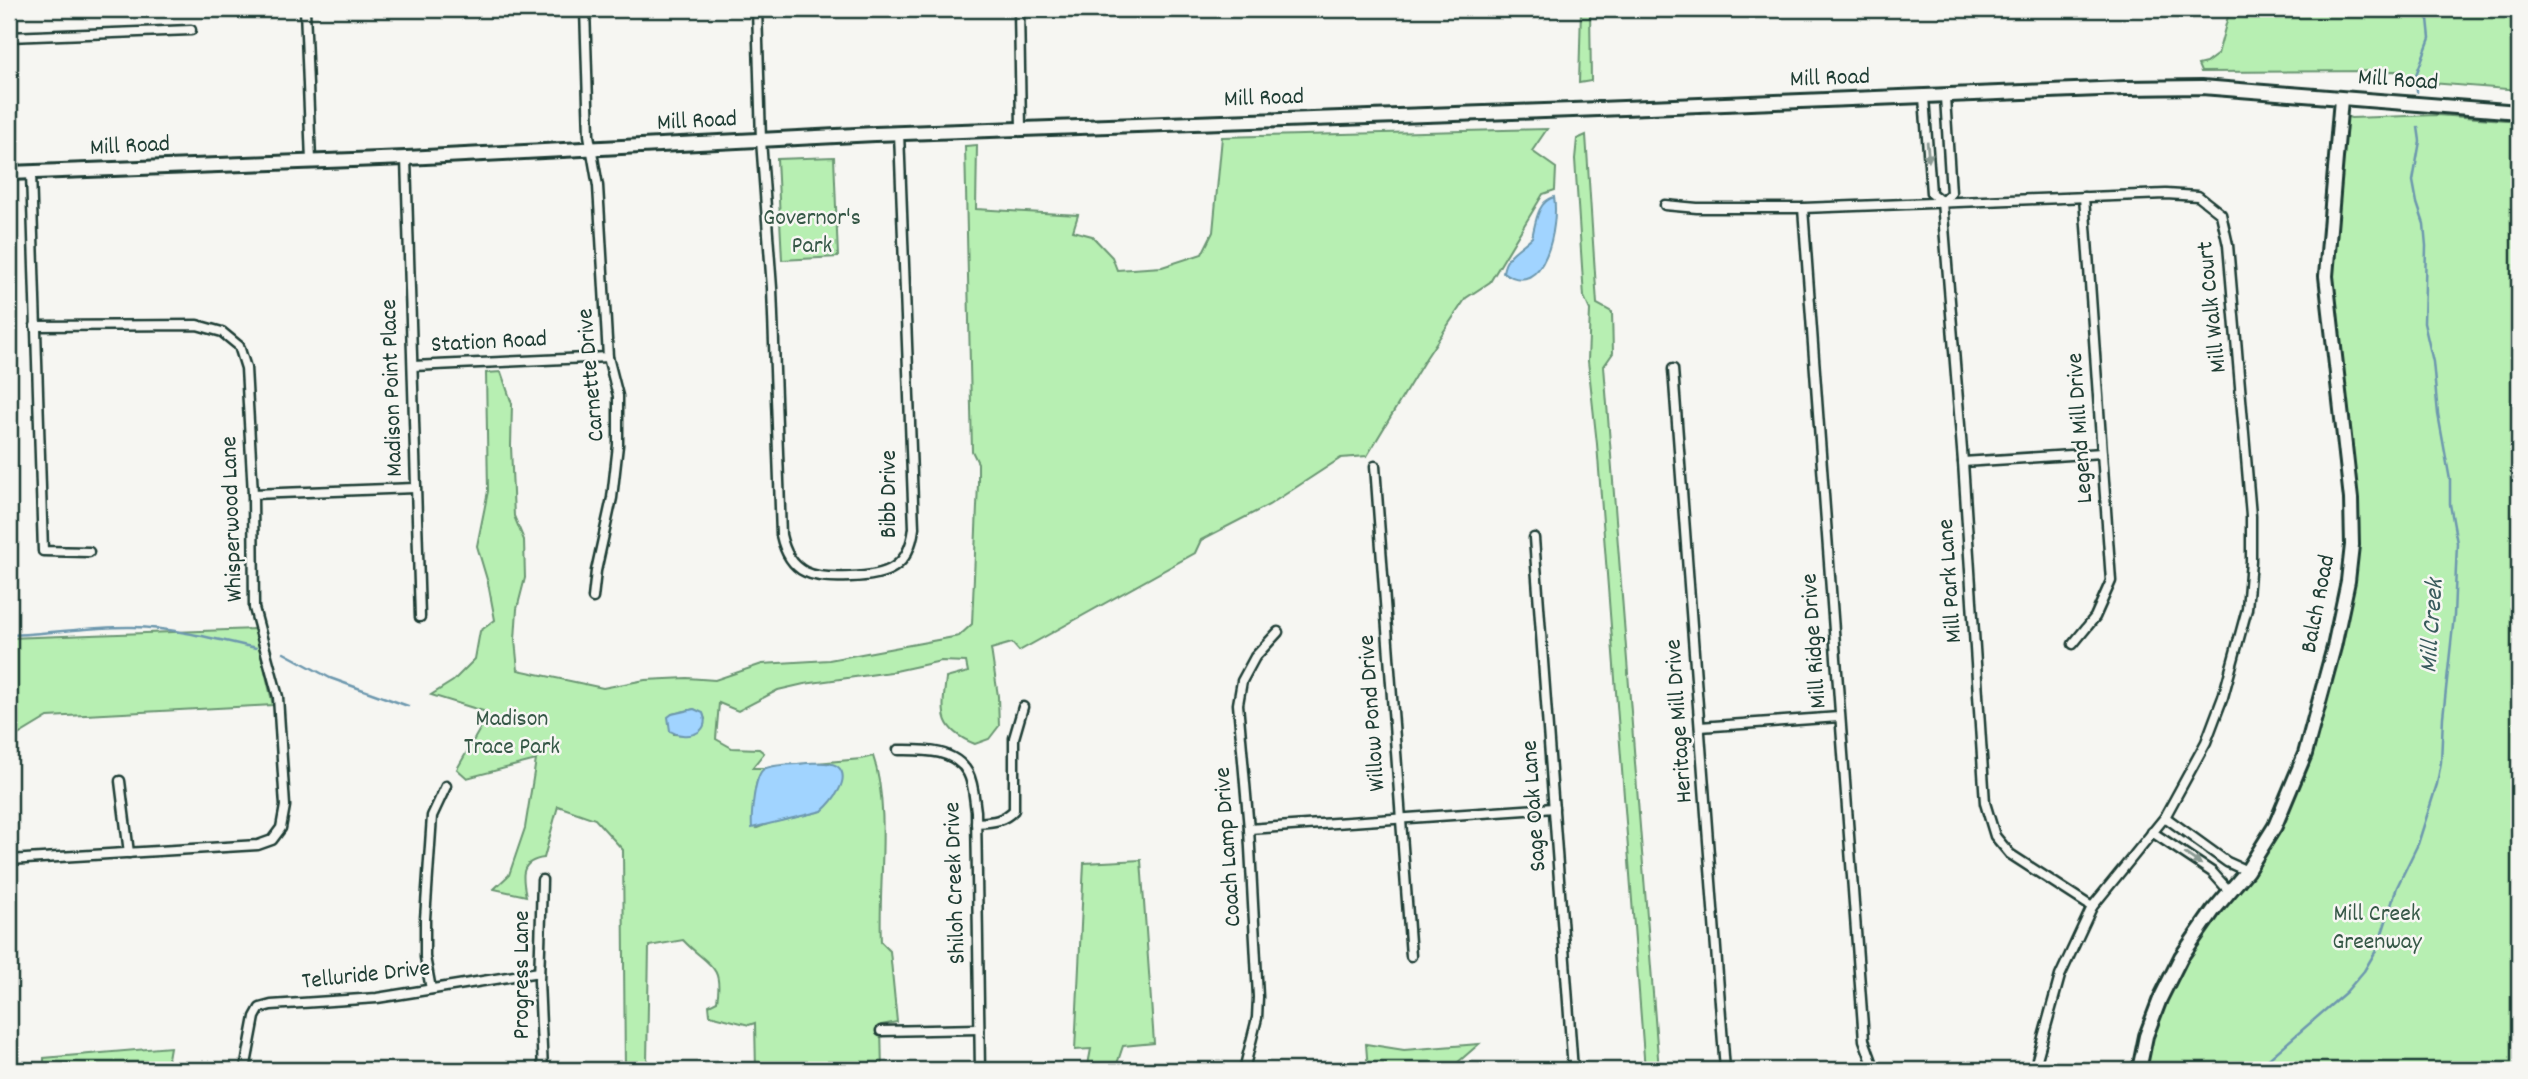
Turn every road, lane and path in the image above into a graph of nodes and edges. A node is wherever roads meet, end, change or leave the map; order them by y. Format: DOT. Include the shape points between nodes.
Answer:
graph roads {
  1 [pos="305,9"];
  2 [pos="585,9"];
  3 [pos="757,9"];
  4 [pos="1019,9"];
  5 [pos="191,30"];
  6 [pos="9,37"];
  7 [pos="1924,97"];
  8 [pos="1945,97"];
  9 [pos="2341,99"];
  10 [pos="2519,111"];
  11 [pos="1021,128"];
  12 [pos="899,133"];
  13 [pos="761,140"];
  14 [pos="591,148"];
  15 [pos="405,158"];
  16 [pos="311,161"];
  17 [pos="31,172"];
  18 [pos="9,173"];
  19 [pos="2084,197"];
  20 [pos="1942,202"];
  21 [pos="1665,205"];
  22 [pos="1804,208"];
  23 [pos="35,326"];
  24 [pos="608,357"];
  25 [pos="413,366"];
  26 [pos="1673,369"];
  27 [pos="2102,453"];
  28 [pos="1963,462"];
  29 [pos="1375,466"];
  30 [pos="415,488"];
  31 [pos="253,494"];
  32 [pos="1534,538"];
  33 [pos="89,552"];
  34 [pos="593,598"];
  35 [pos="420,617"];
  36 [pos="1278,632"];
  37 [pos="2073,644"];
  38 [pos="1023,707"];
  39 [pos="1839,717"];
  40 [pos="1700,727"];
  41 [pos="898,750"];
  42 [pos="120,781"];
  43 [pos="446,786"];
  44 [pos="1554,808"];
  45 [pos="1400,817"];
  46 [pos="2165,817"];
  47 [pos="976,823"];
  48 [pos="1249,829"];
  49 [pos="2152,832"];
  50 [pos="129,853"];
  51 [pos="9,860"];
  52 [pos="2247,871"];
  53 [pos="542,880"];
  54 [pos="2230,891"];
  55 [pos="2092,907"];
  56 [pos="1411,957"];
  57 [pos="539,972"];
  58 [pos="431,989"];
  59 [pos="979,1028"];
  60 [pos="881,1031"];
  61 [pos="245,1070"];
  62 [pos="543,1070"];
  63 [pos="980,1070"];
  64 [pos="1244,1070"];
  65 [pos="1573,1070"];
  66 [pos="1725,1070"];
  67 [pos="1875,1070"];
  68 [pos="2034,1070"];
  69 [pos="2139,1070"];
  1 -- 16 [label="street"];
  2 -- 14 [label="street, Carnette Drive"];
  3 -- 13 [label="street, Bibb Drive"];
  4 -- 11 [label="street"];
  5 -- 6 [label="street"];
  7 -- 8 [label="street, Mill Road"];
  7 -- 11 [label="street, Mill Road"];
  7 -- 20 [label="street, Mill Park Lane, one-way" via="1931,193"];
  8 -- 9 [label="street, Mill Road" via="2202,88"];
  8 -- 20 [label="street, Mill Park Lane" via="1951,193"];
  9 -- 10 [label="street, Mill Road"];
  9 -- 52 [label="street, Balch Road" via="2326,276 2351,499 2348,581 2305,754 2275,826"];
  11 -- 12 [label="street, Mill Road"];
  12 -- 13 [label="street, Mill Road"];
  12 -- 13 [label="street, Bibb Drive" via="912,545 893,569 873,576 823,579 798,568 785,553 781,535 772,288"];
  13 -- 14 [label="street, Mill Road"];
  14 -- 15 [label="street, Mill Road"];
  14 -- 24 [label="street, Carnette Drive" via="598,186"];
  15 -- 16 [label="street, Mill Road"];
  15 -- 25 [label="street, Madison Point Place"];
  16 -- 17 [label="street, Mill Road"];
  17 -- 18 [label="street, Mill Road"];
  17 -- 23 [label="street"];
  19 -- 20 [label="street, Mill Walk Court"];
  19 -- 27 [label="street, Legend Mill Drive"];
  19 -- 46 [label="street, Mill Walk Court" via="2198,196 2221,214 2228,244 2251,516 2247,609 2206,742"];
  20 -- 22 [label="street, Mill Walk Court"];
  20 -- 28 [label="street, Mill Park Lane"];
  21 -- 22 [label="street, Mill Walk Court"];
  22 -- 39 [label="street, Mill Ridge Drive"];
  23 -- 31 [label="street, Whisperwood Lane" via="197,325 222,332 239,346 246,368"];
  23 -- 33 [label="street" via="43,551"];
  24 -- 25 [label="street, Station Road"];
  24 -- 34 [label="street, Carnette Drive" via="618,396 618,445"];
  25 -- 30 [label="street, Madison Point Place"];
  26 -- 40 [label="street, Heritage Mill Drive"];
  27 -- 28 [label="street"];
  27 -- 37 [label="street, Legend Mill Drive" via="2111,581 2095,617"];
  28 -- 55 [label="street, Mill Park Lane" via="1984,803 1995,836 2010,854"];
  29 -- 45 [label="street, Willow Pond Drive"];
  30 -- 31 [label="street"];
  30 -- 35 [label="street, Madison Point Place"];
  31 -- 50 [label="street, Whisperwood Lane" via="254,608 278,697 285,806 281,828 272,840 258,845"];
  32 -- 44 [label="street, Sage Oak Lane"];
  36 -- 48 [label="street, Coach Lamp Drive" via="1255,657 1242,681 1238,704"];
  38 -- 47 [label="street" via="1014,738 1014,810 996,822"];
  39 -- 40 [label="street"];
  39 -- 67 [label="street, Mill Ridge Drive" via="1864,1040"];
  40 -- 66 [label="street, Heritage Mill Drive"];
  41 -- 47 [label="street, Shiloh Creek Drive" via="928,750 957,761 968,773"];
  42 -- 50 [label="street"];
  43 -- 58 [label="street" via="431,829 425,957"];
  44 -- 45 [label="street"];
  44 -- 65 [label="street, Sage Oak Lane"];
  45 -- 48 [label="street"];
  45 -- 56 [label="street, Willow Pond Drive"];
  46 -- 49 [label="street"];
  46 -- 52 [label="street"];
  47 -- 59 [label="street, Shiloh Creek Drive"];
  48 -- 64 [label="street, Coach Lamp Drive" via="1258,997"];
  49 -- 54 [label="street, one-way" via="2212,872"];
  49 -- 55 [label="street"];
  50 -- 51 [label="street, Whisperwood Lane"];
  52 -- 54 [label="street, Balch Road"];
  53 -- 57 [label="street, Progress Lane"];
  54 -- 69 [label="street, Balch Road" via="2181,957 2146,1036"];
  55 -- 68 [label="street" via="2060,976"];
  57 -- 58 [label="street, Telluride Drive"];
  57 -- 62 [label="street, Progress Lane"];
  58 -- 61 [label="street, Telluride Drive" via="260,1008"];
  59 -- 60 [label="street"];
  59 -- 63 [label="street, Shiloh Creek Drive"];
}
